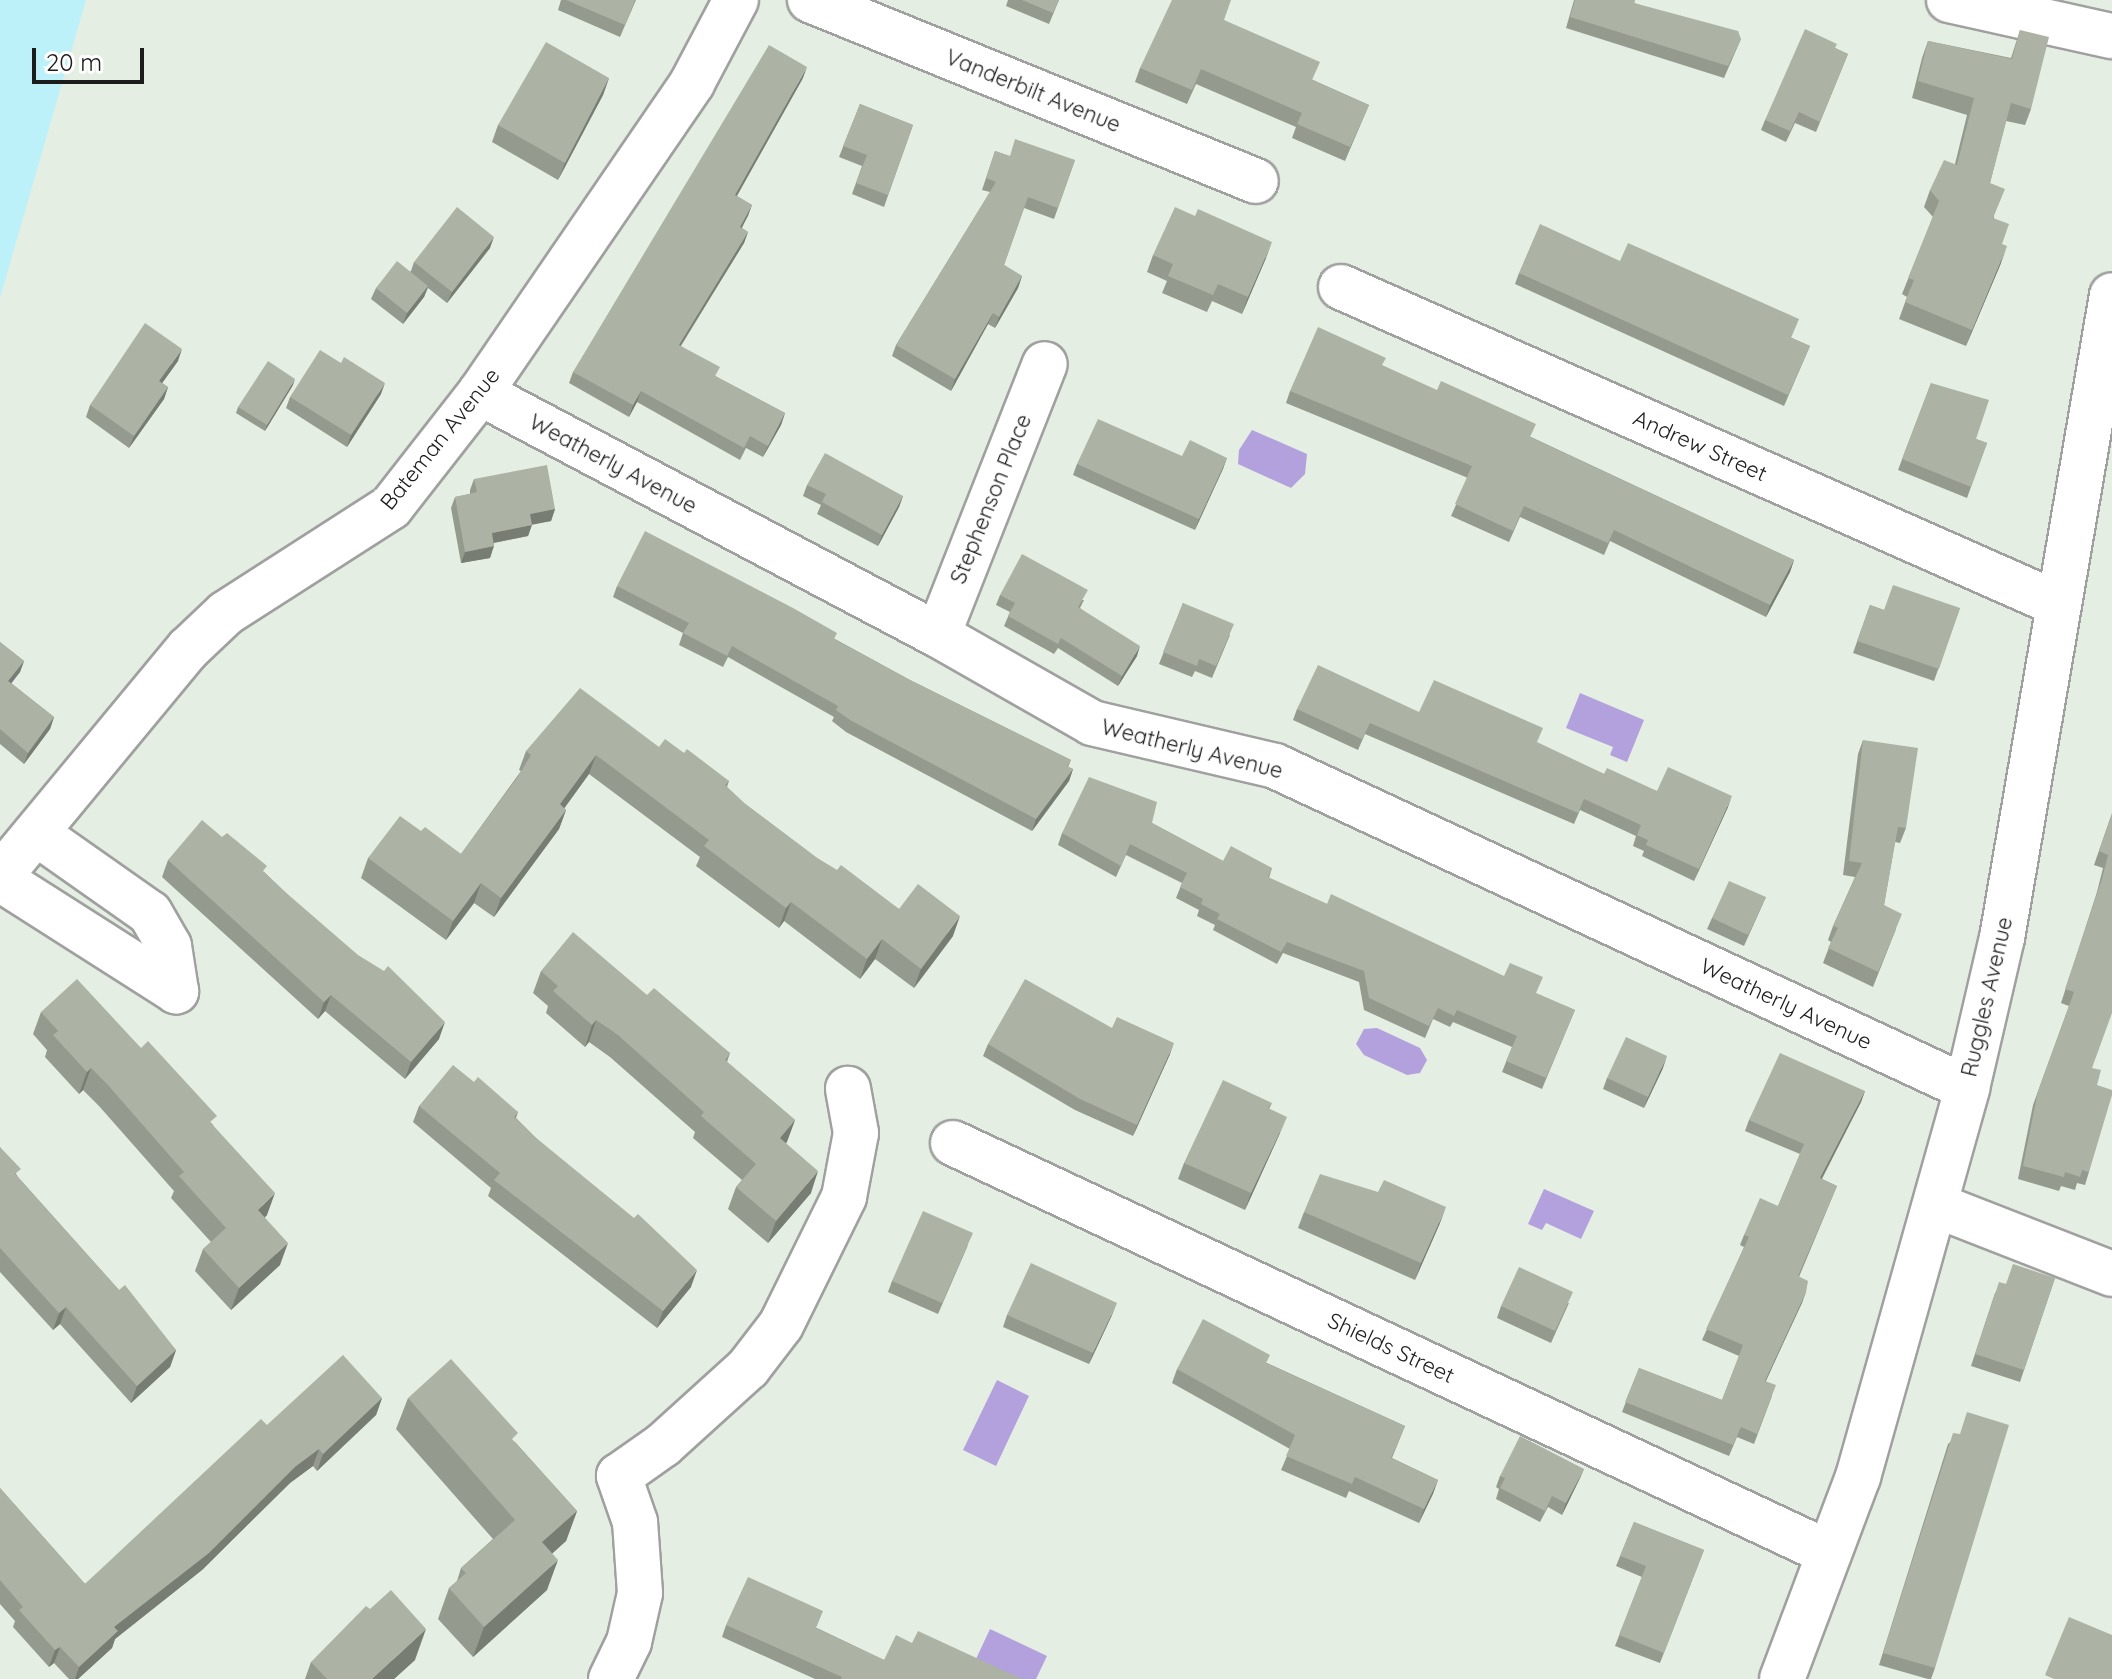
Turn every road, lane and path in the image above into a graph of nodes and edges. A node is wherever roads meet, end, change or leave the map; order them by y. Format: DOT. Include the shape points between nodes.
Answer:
graph roads {
  1 [pos="736,0"];
  2 [pos="810,0"];
  3 [pos="1949,0"];
  4 [pos="2112,36"];
  5 [pos="1256,181"];
  6 [pos="1341,287"];
  7 [pos="2112,295"];
  8 [pos="1045,364"];
  9 [pos="480,393"];
  10 [pos="2058,604"];
  11 [pos="938,635"];
  12 [pos="11,855"];
  13 [pos="1967,1088"];
  14 [pos="848,1089"];
  15 [pos="953,1143"];
  16 [pos="1938,1206"];
  17 [pos="2112,1274"];
  18 [pos="1829,1553"];
  19 [pos="1792,1676"];
  20 [pos="611,1679"];
  1 -- 9 [label="street, Bateman Avenue" via="692,83"];
  2 -- 5 [label="street, Vanderbilt Avenue"];
  3 -- 4 [label="street"];
  6 -- 10 [label="street, Andrew Street"];
  7 -- 10 [label="street, Ruggles Avenue"];
  8 -- 11 [label="street, Stephenson Place"];
  9 -- 11 [label="street, Weatherly Avenue"];
  9 -- 12 [label="street, Bateman Avenue" via="391,507 226,613 188,649"];
  10 -- 13 [label="street, Ruggles Avenue" via="2002,938"];
  11 -- 13 [label="street, Weatherly Avenue" via="1092,723 1275,766"];
  13 -- 16 [label="street, Ruggles Avenue"];
  14 -- 20 [label="street" via="856,1133 844,1197 781,1325 748,1368 663,1445 619,1476 635,1522 640,1593 629,1642"];
  15 -- 18 [label="street, Shields Street"];
  16 -- 17 [label="street"];
  16 -- 18 [label="street, Ruggles Avenue" via="1858,1477"];
  18 -- 19 [label="street, Ruggles Avenue"];
}
